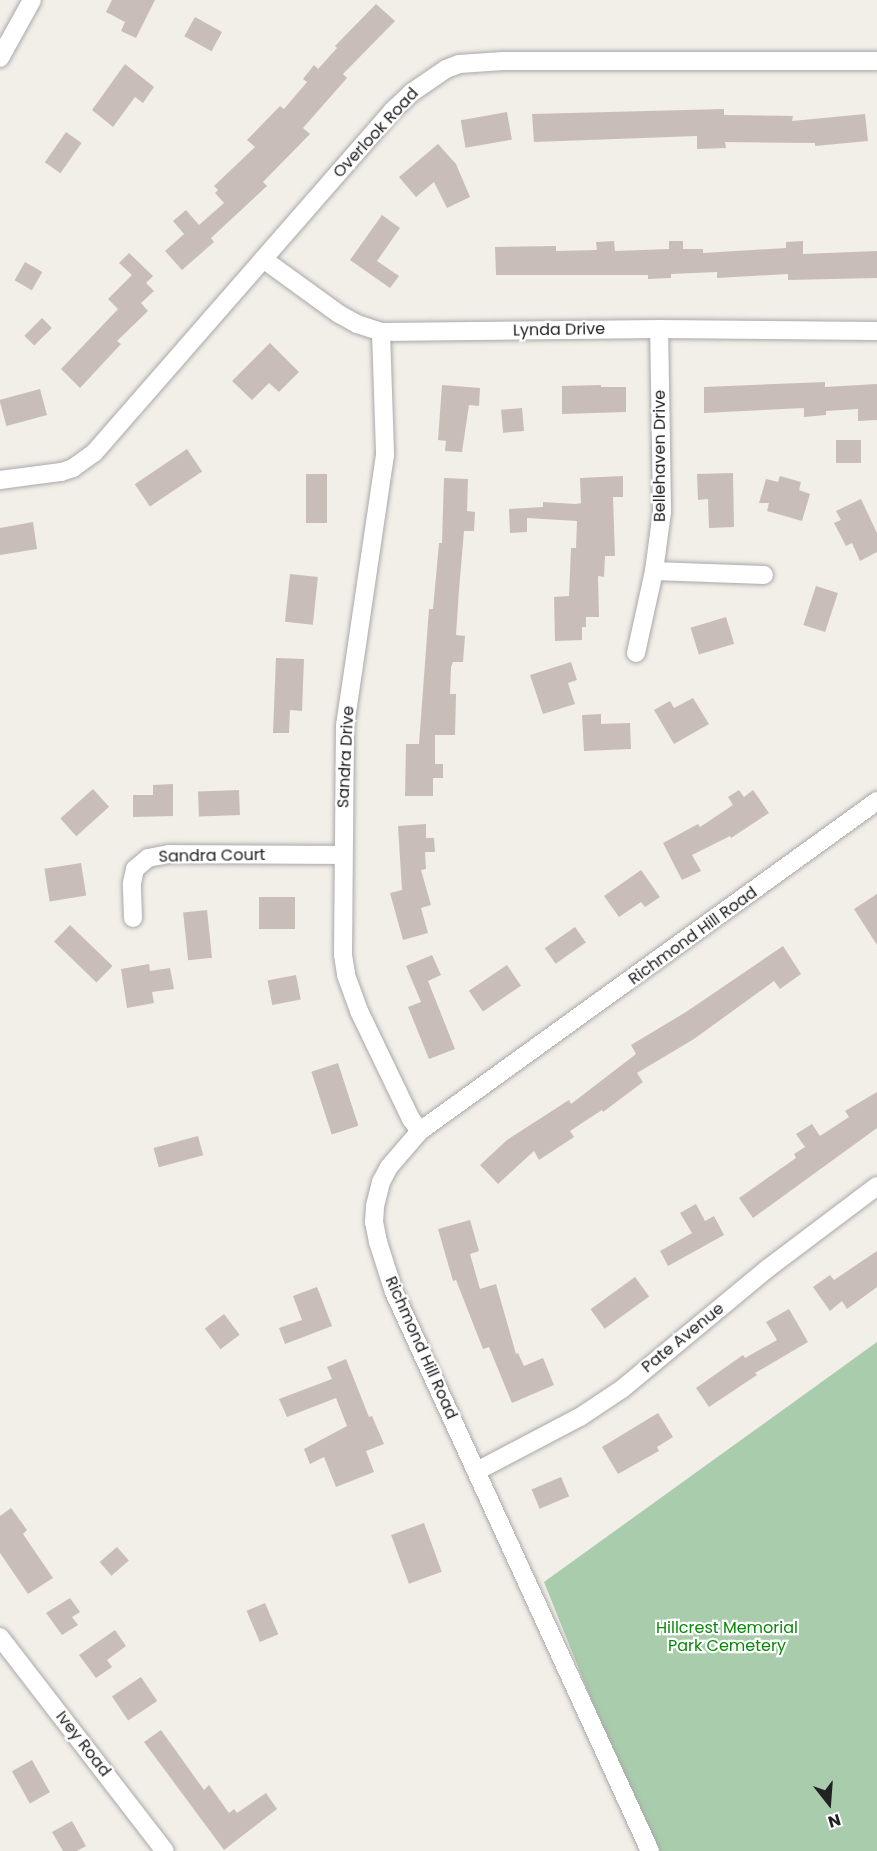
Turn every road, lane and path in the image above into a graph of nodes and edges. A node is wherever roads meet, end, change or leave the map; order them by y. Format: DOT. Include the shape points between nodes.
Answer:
graph roads {
  1 [pos="32,0"];
  2 [pos="8,32"];
  3 [pos="0,58"];
  4 [pos="877,61"];
  5 [pos="263,259"];
  6 [pos="659,329"];
  7 [pos="877,331"];
  8 [pos="381,332"];
  9 [pos="0,480"];
  10 [pos="654,571"];
  11 [pos="764,575"];
  12 [pos="636,653"];
  13 [pos="877,801"];
  14 [pos="342,855"];
  15 [pos="133,918"];
  16 [pos="420,1131"];
  17 [pos="877,1186"];
  18 [pos="477,1471"];
  19 [pos="0,1637"];
  20 [pos="165,1851"];
  21 [pos="650,1851"];
  1 -- 2 [label="street"];
  2 -- 3 [label="street"];
  4 -- 5 [label="street, Overlook Road" via="459,64 432,77 392,111"];
  5 -- 8 [label="street, Lynda Drive" via="339,314"];
  5 -- 9 [label="street, Overlook Road" via="94,453 61,472"];
  6 -- 7 [label="street, Lynda Drive"];
  6 -- 8 [label="street, Lynda Drive"];
  6 -- 10 [label="street, Bellehaven Drive" via="662,513"];
  8 -- 14 [label="street, Sandra Drive" via="385,455 345,725"];
  10 -- 11 [label="street"];
  10 -- 12 [label="street, Bellehaven Drive"];
  13 -- 16 [label="street, Richmond Hill Road"];
  14 -- 15 [label="street, Sandra Court" via="169,854 148,858 135,869"];
  14 -- 16 [label="street, Sandra Drive" via="343,955 350,989"];
  16 -- 18 [label="street, Richmond Hill Road" via="400,1151 381,1182 374,1222 394,1292"];
  17 -- 18 [label="street, Pate Avenue" via="767,1269 622,1389 580,1417"];
  18 -- 21 [label="street, Richmond Hill Road"];
  19 -- 20 [label="street, Ivey Road"];
}
